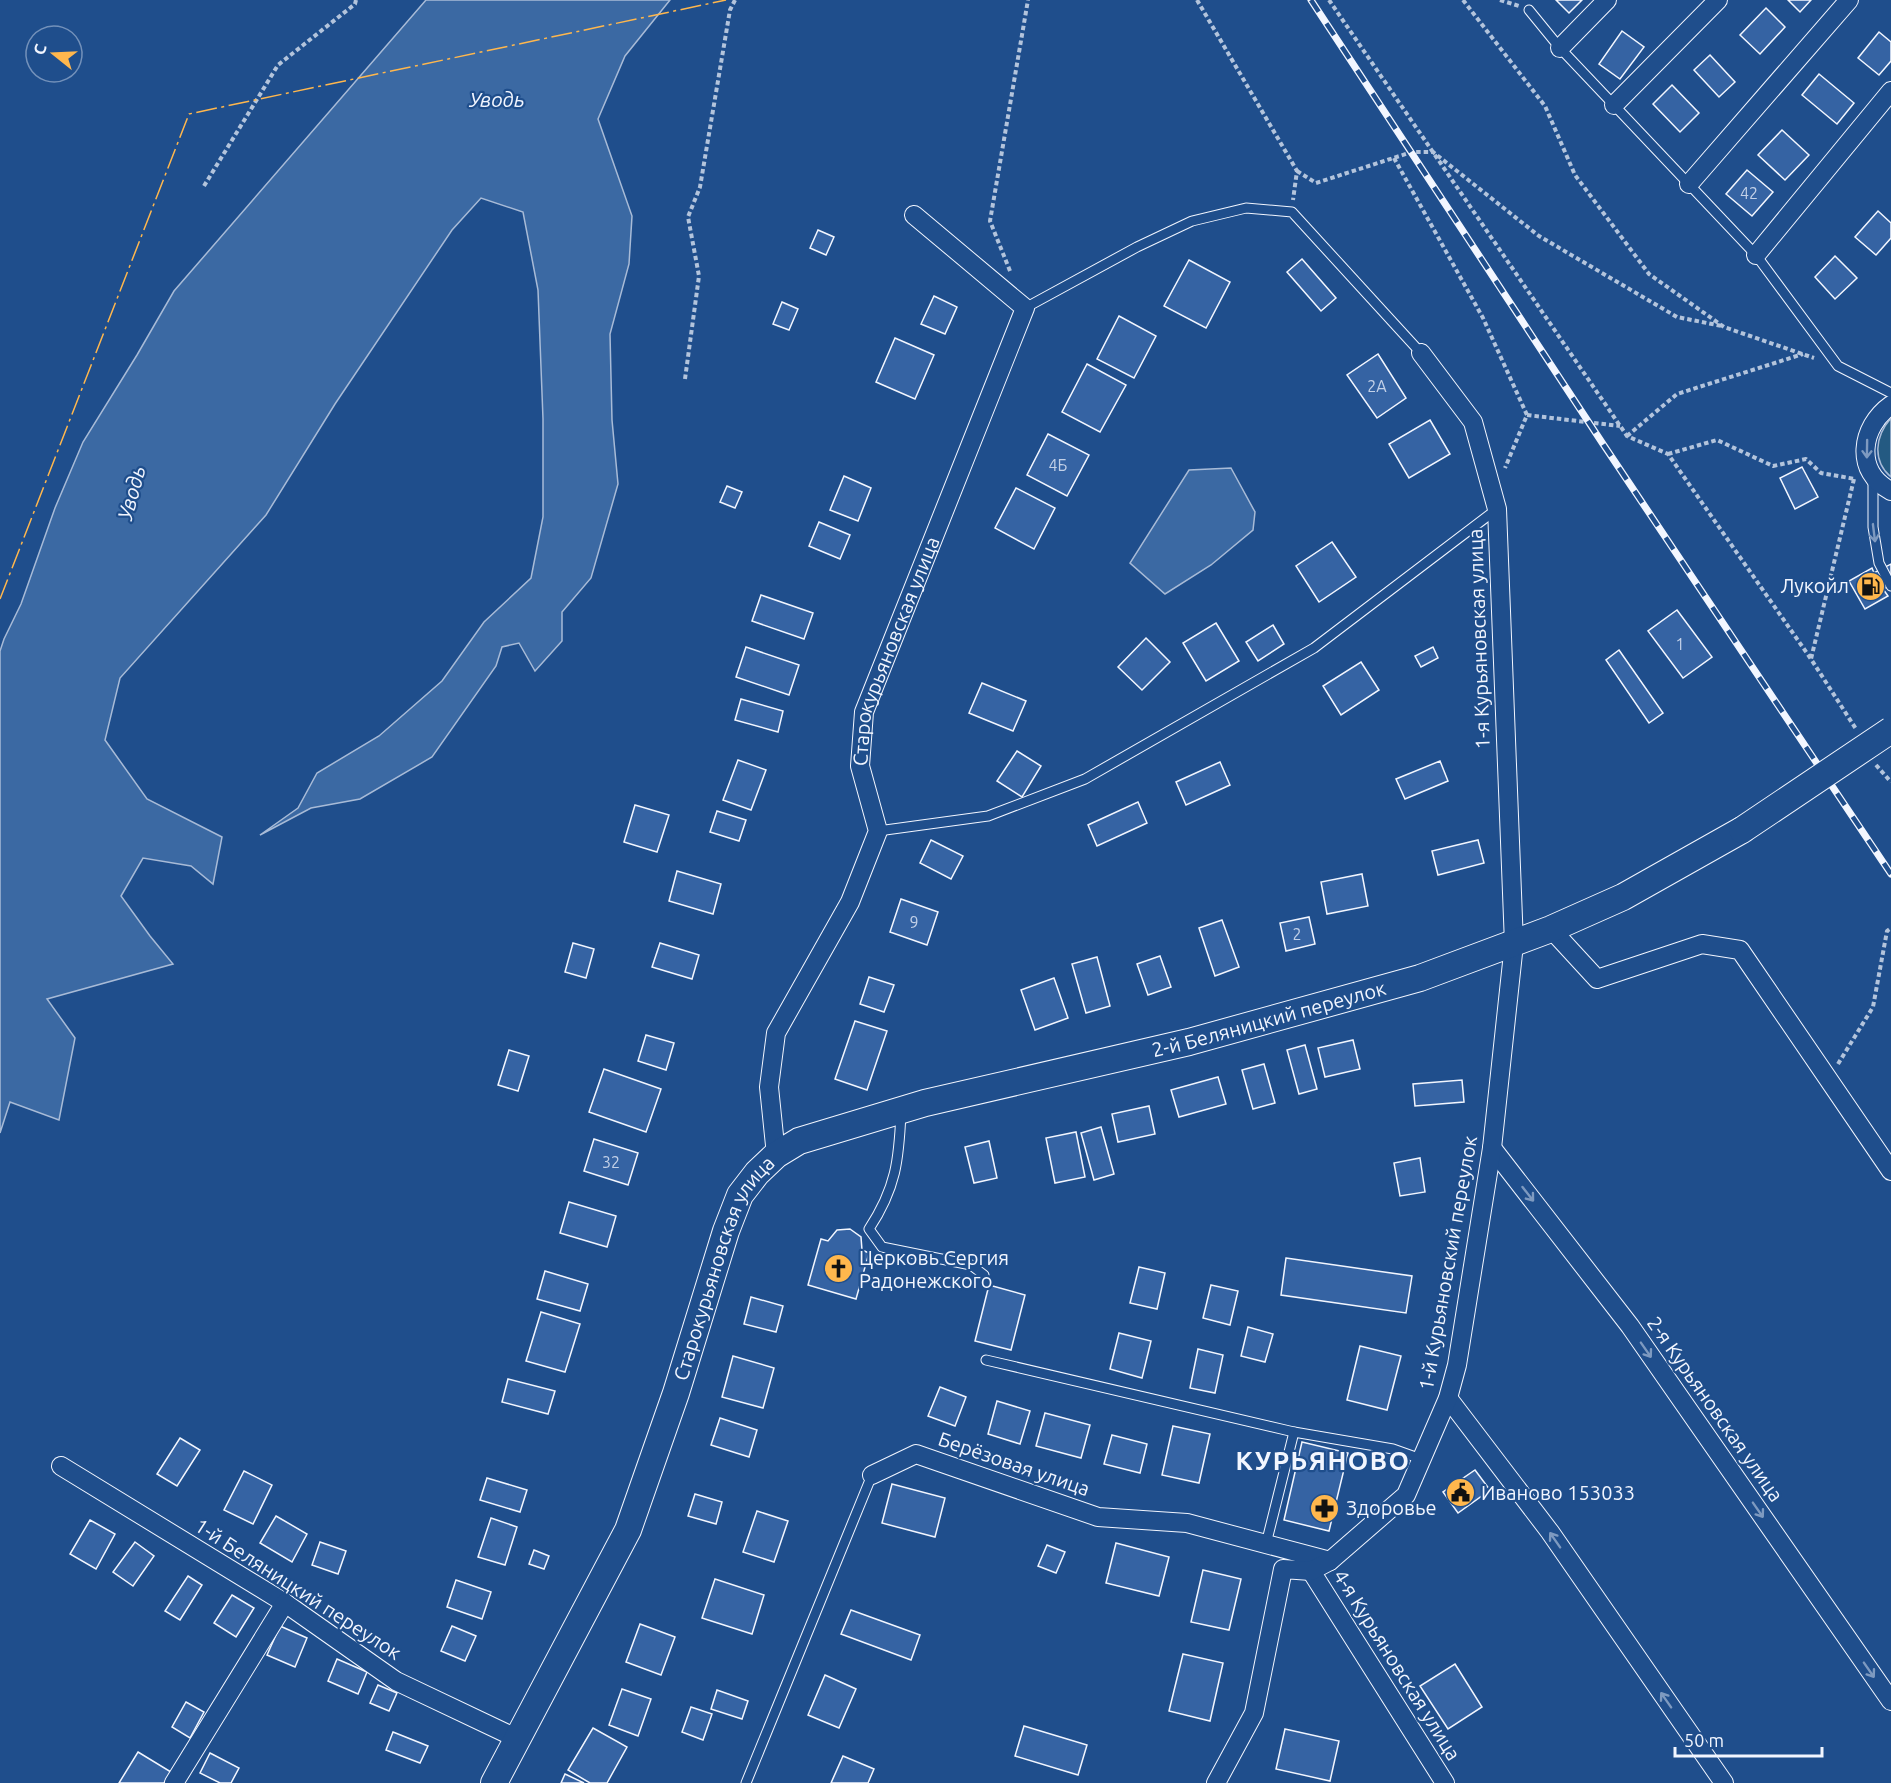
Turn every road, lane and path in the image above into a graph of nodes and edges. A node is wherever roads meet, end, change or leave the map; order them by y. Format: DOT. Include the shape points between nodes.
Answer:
graph roads {
  1 [pos="356,0"];
  2 [pos="735,0"];
  3 [pos="1028,0"];
  4 [pos="1197,0"];
  5 [pos="1329,0"];
  6 [pos="1463,0"];
  7 [pos="1607,0"];
  8 [pos="1718,0"];
  9 [pos="1849,0"];
  10 [pos="1529,10"];
  11 [pos="1560,48"];
  12 [pos="1891,91"];
  13 [pos="1614,105"];
  14 [pos="1433,152"];
  15 [pos="1394,158"];
  16 [pos="1297,171"];
  17 [pos="1689,184"];
  18 [pos="204,186"];
  19 [pos="1292,212"];
  20 [pos="914,215"];
  21 [pos="1756,255"];
  22 [pos="1012,275"];
  23 [pos="1025,308"];
  24 [pos="1724,327"];
  25 [pos="1421,353"];
  26 [pos="1804,354"];
  27 [pos="1838,366"];
  28 [pos="685,379"];
  29 [pos="1891,393"];
  30 [pos="1891,405"];
  31 [pos="1527,415"];
  32 [pos="1620,426"];
  33 [pos="1627,436"];
  34 [pos="1668,454"];
  35 [pos="1870,469"];
  36 [pos="1855,479"];
  37 [pos="1891,491"];
  38 [pos="1495,502"];
  39 [pos="1891,586"];
  40 [pos="1811,659"];
  41 [pos="1891,730"];
  42 [pos="1860,737"];
  43 [pos="1875,763"];
  44 [pos="1891,782"];
  45 [pos="878,831"];
  46 [pos="1891,928"];
  47 [pos="1551,929"];
  48 [pos="1514,944"];
  49 [pos="1828,1080"];
  50 [pos="901,1110"];
  51 [pos="1492,1148"];
  52 [pos="776,1155"];
  53 [pos="1891,1171"];
  54 [pos="984,1275"];
  55 [pos="986,1360"];
  56 [pos="1448,1398"];
  57 [pos="1294,1432"];
  58 [pos="1421,1459"];
  59 [pos="61,1466"];
  60 [pos="872,1475"];
  61 [pos="1266,1544"];
  62 [pos="1330,1561"];
  63 [pos="1311,1571"];
  64 [pos="285,1603"];
  65 [pos="1891,1701"];
  66 [pos="516,1738"];
  67 [pos="174,1783"];
  68 [pos="494,1783"];
  69 [pos="746,1783"];
  70 [pos="1216,1783"];
  71 [pos="1445,1783"];
  72 [pos="1724,1783"];
  1 -- 18 [label="path" via="278,65"];
  2 -- 28 [label="path" via="730,10 700,187 688,217 699,276"];
  3 -- 22 [label="path" via="990,221"];
  4 -- 16 [label="path"];
  5 -- 14 [label="path"];
  6 -- 24 [label="path" via="1545,106 1575,175 1649,274"];
  7 -- 11 [label="street"];
  8 -- 13 [label="street"];
  9 -- 17 [label="street"];
  10 -- 11 [label="lane"];
  11 -- 13 [label="lane"];
  12 -- 21 [label="street"];
  13 -- 17 [label="lane"];
  14 -- 15 [label="path"];
  14 -- 24 [label="path" via="1539,236 1677,317"];
  14 -- 32 [label="path"];
  15 -- 16 [label="path" via="1316,183"];
  15 -- 31 [label="path" via="1483,318"];
  16 -- 19 [label="path"];
  17 -- 21 [label="lane"];
  19 -- 23 [label="lane" via="1246,208 1192,221"];
  19 -- 25 [label="lane"];
  20 -- 23 [label="street"];
  21 -- 27 [label="lane"];
  23 -- 45 [label="street, Старокурьяновская улица" via="864,712 860,766"];
  24 -- 26 [label="path"];
  25 -- 38 [label="street, 1-я Курьяновская улица" via="1473,422"];
  26 -- 27 [label="path"];
  26 -- 33 [label="path" via="1677,394"];
  27 -- 29 [label="lane"];
  30 -- 35 [label="street, one-way" via="1869,429 1865,445"];
  31 -- 32 [label="path"];
  31 -- 38 [label="path"];
  32 -- 33 [label="path"];
  33 -- 34 [label="path"];
  34 -- 36 [label="path" via="1717,440 1773,466 1806,459 1821,473"];
  34 -- 40 [label="path"];
  35 -- 36 [label="path"];
  35 -- 37 [label="street"];
  35 -- 39 [label="lane, one-way" via="1879,563"];
  36 -- 40 [label="path"];
  38 -- 45 [label="lane" via="1314,648 1085,779 988,816"];
  38 -- 48 [label="street, 1-я Курьяновская улица"];
  40 -- 42 [label="path"];
  41 -- 47 [label="main road, 2-й Беляницкий переулок, bridge" via="1742,830 1623,897"];
  43 -- 44 [label="path"];
  45 -- 52 [label="street, Старокурьяновская улица" via="850,902 776,1033 770,1087"];
  46 -- 49 [label="path" via="1887,932 1873,1007"];
  47 -- 48 [label="main road, 2-й Беляницкий переулок"];
  47 -- 49 [label="street" via="1597,979 1702,944 1740,950"];
  48 -- 50 [label="main road, 2-й Беляницкий переулок" via="1420,978 1190,1042"];
  48 -- 51 [label="street, 1-й Курьяновский переулок"];
  49 -- 53 [label="street"];
  50 -- 52 [label="main road, 2-й Беляницкий переулок" via="799,1141"];
  50 -- 54 [label="lane" via="894,1178 869,1229 882,1247 971,1265"];
  51 -- 56 [label="street, 1-й Курьяновский переулок" via="1457,1365"];
  51 -- 65 [label="street, 2-я Курьяновская улица, one-way" via="1629,1326"];
  52 -- 66 [label="main road, Старокурьяновская улица" via="741,1195 726,1230 676,1393 628,1530"];
  55 -- 57 [label="lane"];
  56 -- 58 [label="street, 1-й Курьяновский переулок"];
  72 -- 56 [label="street, one-way" via="1550,1532"];
  57 -- 58 [label="lane" via="1392,1449"];
  57 -- 61 [label="lane"];
  58 -- 62 [label="street, 1-й Курьяновский переулок" via="1406,1495"];
  59 -- 64 [label="street, 1-й Беляницкий переулок"];
  60 -- 61 [label="street, Берёзовая улица" via="916,1454 1098,1517 1186,1523"];
  60 -- 69 [label="lane, Берёзовая улица"];
  61 -- 62 [label="street, Берёзовая улица"];
  62 -- 63 [label="street, 1-й Курьяновский переулок"];
  63 -- 70 [label="street, 1-й Курьяновский переулок" via="1283,1569 1254,1713"];
  63 -- 71 [label="street, 4-я Курьяновская улица"];
  64 -- 66 [label="street, 1-й Беляницкий переулок" via="396,1681"];
  64 -- 67 [label="street"];
  66 -- 68 [label="main road, Старокурьяновская улица"];
}
